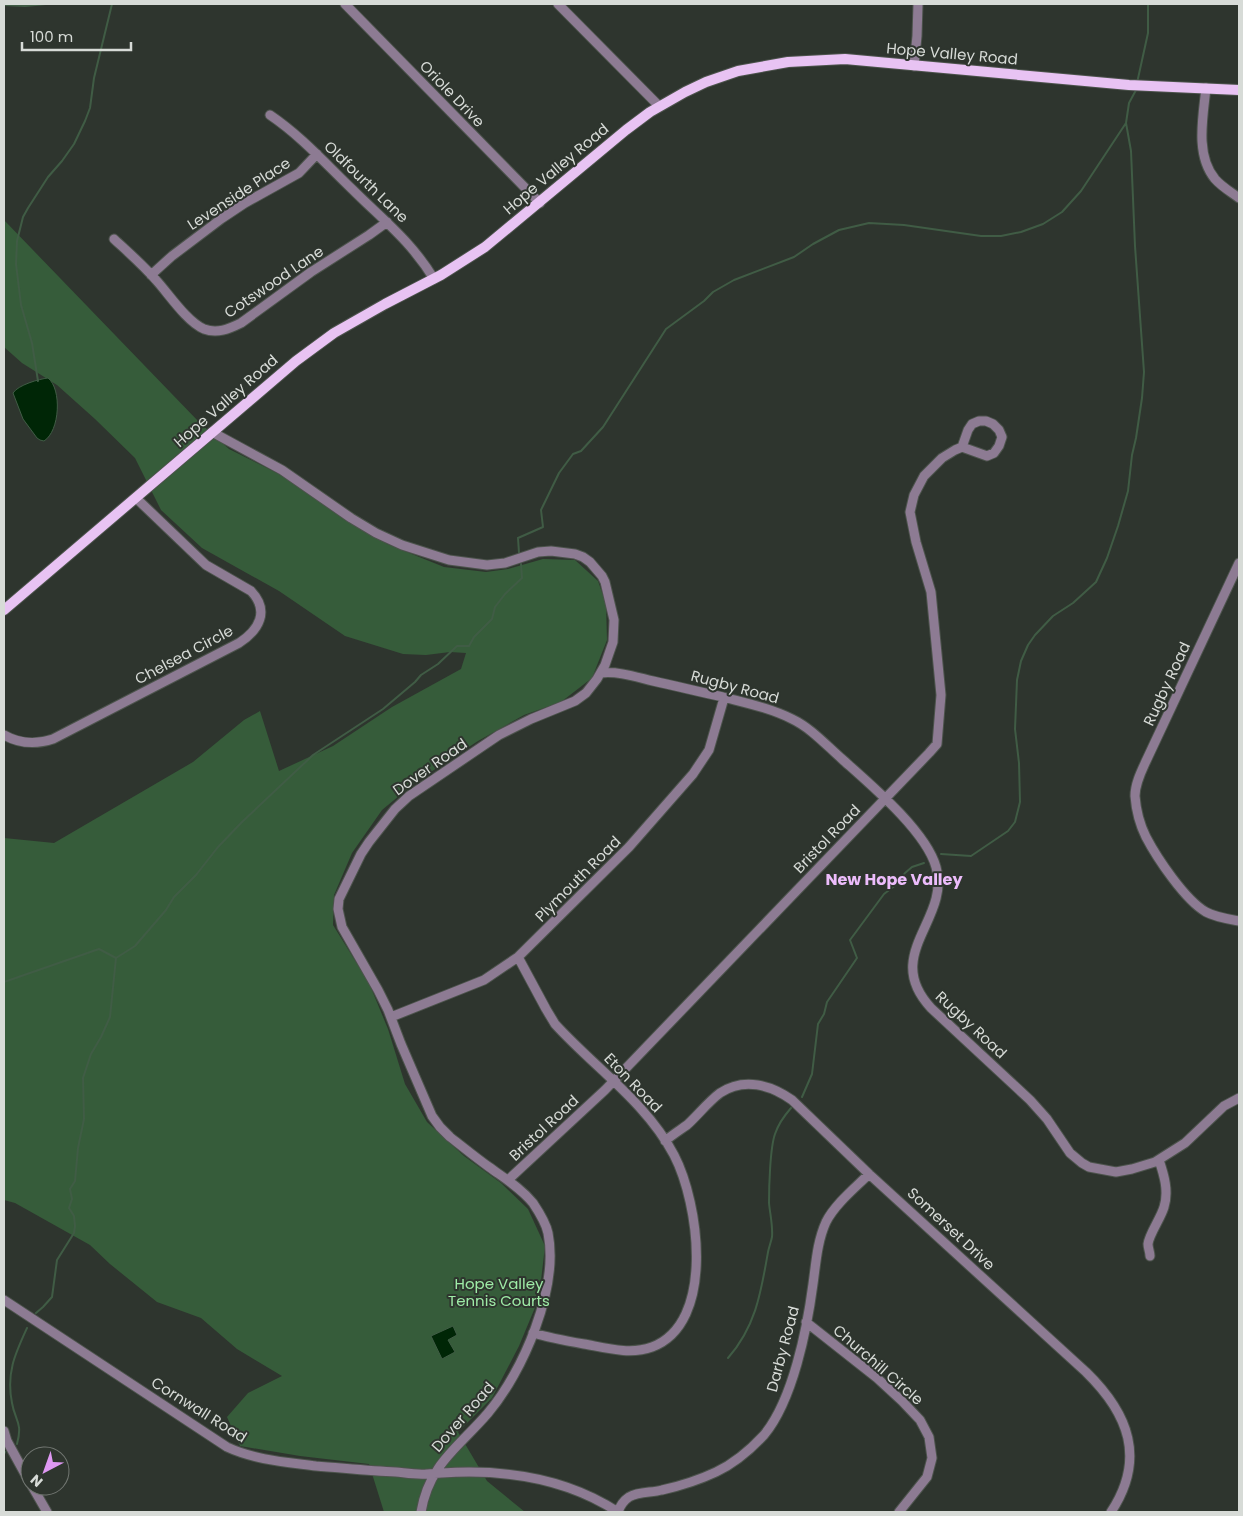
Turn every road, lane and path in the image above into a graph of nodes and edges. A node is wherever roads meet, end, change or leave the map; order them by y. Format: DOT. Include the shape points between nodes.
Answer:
graph roads {
  1 [pos="345,4"];
  2 [pos="558,4"];
  3 [pos="918,4"];
  4 [pos="914,66"];
  5 [pos="1206,88"];
  6 [pos="1239,90"];
  7 [pos="659,106"];
  8 [pos="270,115"];
  9 [pos="317,154"];
  10 [pos="1239,198"];
  11 [pos="540,203"];
  12 [pos="387,222"];
  13 [pos="114,240"];
  14 [pos="151,275"];
  15 [pos="434,279"];
  16 [pos="212,432"];
  17 [pos="962,447"];
  18 [pos="136,498"];
  19 [pos="1239,563"];
  20 [pos="4,610"];
  21 [pos="601,673"];
  22 [pos="724,698"];
  23 [pos="4,735"];
  24 [pos="885,799"];
  25 [pos="1239,921"];
  26 [pos="518,957"];
  27 [pos="391,1018"];
  28 [pos="614,1081"];
  29 [pos="1239,1098"];
  30 [pos="665,1141"];
  31 [pos="1159,1160"];
  32 [pos="869,1174"];
  33 [pos="508,1180"];
  34 [pos="1150,1256"];
  35 [pos="4,1300"];
  36 [pos="806,1322"];
  37 [pos="533,1332"];
  38 [pos="4,1431"];
  39 [pos="20,1465"];
  40 [pos="435,1474"];
  41 [pos="38,1496"];
  42 [pos="47,1512"];
  43 [pos="421,1512"];
  44 [pos="618,1512"];
  45 [pos="899,1512"];
  46 [pos="1110,1512"];
  1 -- 11 [label="street, Oriole Drive"];
  2 -- 7 [label="street"];
  3 -- 4 [label="street"];
  4 -- 5 [label="main road, Hope Valley Road" via="1129,85"];
  4 -- 7 [label="main road, Hope Valley Road" via="844,60 770,64 706,82"];
  5 -- 6 [label="main road, Hope Valley Road"];
  5 -- 10 [label="street" via="1202,123 1204,154 1212,176"];
  7 -- 11 [label="main road, Hope Valley Road"];
  8 -- 9 [label="street, Oldfourth Lane"];
  9 -- 12 [label="street, Oldfourth Lane"];
  9 -- 14 [label="street, Levenside Place" via="299,173 221,219"];
  11 -- 15 [label="main road, Hope Valley Road" via="485,247"];
  12 -- 14 [label="street, Cotswood Lane" via="228,330 204,329 193,322"];
  12 -- 15 [label="street, Oldfourth Lane" via="411,247"];
  13 -- 14 [label="street, Cotswood Lane"];
  15 -- 16 [label="main road, Hope Valley Road" via="320,342"];
  16 -- 18 [label="main road, Hope Valley Road"];
  16 -- 21 [label="street, Dover Road" via="282,470 376,533 433,556 487,565 538,552 565,552 583,557 602,576 614,620 613,642"];
  17 -- 17 [label="street" via="987,456 1000,446 1002,438 993,424 979,421 968,430"];
  17 -- 24 [label="street, Bristol Road" via="942,458 924,476 910,512 931,592 941,695 937,744"];
  18 -- 20 [label="main road, Hope Valley Road"];
  18 -- 23 [label="street, Chelsea Circle" via="206,565 251,591 258,601 260,621 249,637 239,643 53,739 30,744"];
  19 -- 25 [label="street, Rugby Road" via="1147,759 1135,794 1146,836 1185,895 1208,913"];
  21 -- 22 [label="street, Rugby Road" via="611,672"];
  21 -- 27 [label="street, Dover Road" via="575,702 531,718 499,735 408,796 361,854 339,899 339,918"];
  22 -- 24 [label="street, Rugby Road" via="756,705 802,724"];
  22 -- 26 [label="street, Plymouth Road" via="709,750 693,774 629,847"];
  24 -- 28 [label="street, Bristol Road"];
  24 -- 31 [label="street, Rugby Road" via="927,847 938,875 934,903 913,960 913,976 922,999 1030,1100 1082,1164 1116,1172"];
  26 -- 27 [label="street, Plymouth Road" via="484,980"];
  26 -- 28 [label="street, Eton Road" via="556,1024"];
  27 -- 33 [label="street, Dover Road" via="427,1106 440,1127"];
  28 -- 30 [label="street, Eton Road" via="641,1108"];
  28 -- 33 [label="street, Bristol Road"];
  29 -- 31 [label="street, Rugby Road" via="1224,1106 1185,1143"];
  30 -- 32 [label="street, Somerset Drive" via="722,1092 735,1086 759,1084 792,1100"];
  30 -- 37 [label="street, Eton Road" via="686,1187 694,1219 694,1286 680,1324 670,1336 653,1346 627,1351"];
  31 -- 34 [label="street" via="1165,1176 1165,1206 1150,1236"];
  32 -- 36 [label="street, Darby Road" via="826,1222 817,1248"];
  32 -- 46 [label="street, Somerset Drive" via="1086,1372 1111,1399 1127,1434 1130,1452 1125,1486"];
  33 -- 37 [label="street, Dover Road" via="533,1203 549,1236 547,1291"];
  35 -- 40 [label="street, Cornwall Road" via="240,1453 302,1464"];
  36 -- 44 [label="street, Darby Road" via="789,1390 764,1435 716,1472 682,1485 635,1495 623,1502"];
  36 -- 45 [label="street, Churchill Circle" via="902,1401 920,1420 929,1438 932,1458 927,1477"];
  37 -- 40 [label="street, Dover Road" via="501,1396"];
  38 -- 39 [label="street"];
  40 -- 43 [label="street, Dover Road"];
  40 -- 44 [label="street, Cornwall Road" via="525,1476 582,1493"];
  41 -- 42 [label="street"];
}
